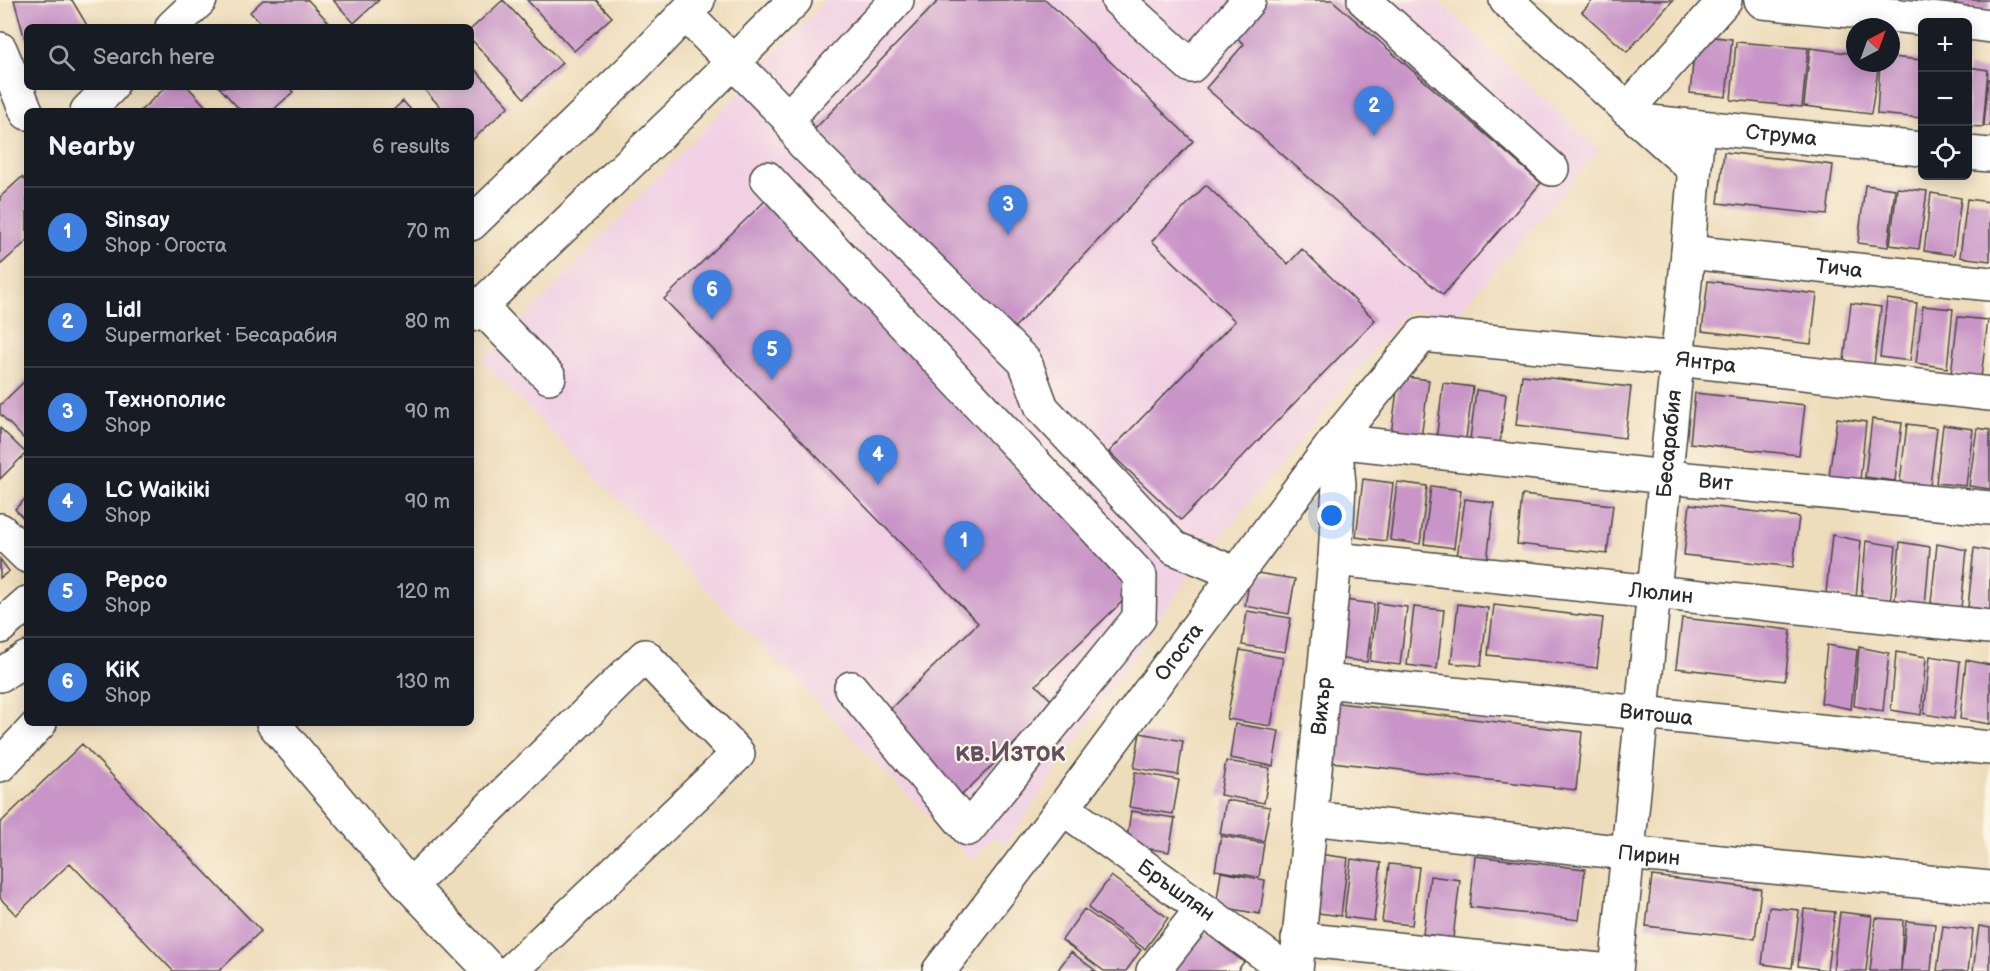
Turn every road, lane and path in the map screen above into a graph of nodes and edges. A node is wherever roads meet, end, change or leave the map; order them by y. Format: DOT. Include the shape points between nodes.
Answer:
graph roads {
  1 [pos="200,0"];
  2 [pos="795,0"];
  3 [pos="897,0"];
  4 [pos="1119,0"];
  5 [pos="1364,0"];
  6 [pos="1506,0"];
  7 [pos="1725,0"];
  8 [pos="1761,0"];
  9 [pos="1243,2"];
  10 [pos="691,7"];
  11 [pos="1920,18"];
  12 [pos="175,24"];
  13 [pos="1972,24"];
  14 [pos="1990,26"];
  15 [pos="0,49"];
  16 [pos="732,61"];
  17 [pos="108,90"];
  18 [pos="25,108"];
  19 [pos="90,108"];
  20 [pos="1634,115"];
  21 [pos="788,118"];
  22 [pos="1698,127"];
  23 [pos="1918,149"];
  24 [pos="1972,153"];
  25 [pos="1990,155"];
  26 [pos="1552,168"];
  27 [pos="1694,169"];
  28 [pos="767,177"];
  29 [pos="474,221"];
  30 [pos="1688,252"];
  31 [pos="1990,284"];
  32 [pos="476,311"];
  33 [pos="1422,335"];
  34 [pos="1677,359"];
  35 [pos="549,377"];
  36 [pos="1990,394"];
  37 [pos="1335,441"];
  38 [pos="1666,477"];
  39 [pos="1990,508"];
  40 [pos="0,530"];
  41 [pos="24,553"];
  42 [pos="1335,559"];
  43 [pos="1237,573"];
  44 [pos="1655,593"];
  45 [pos="24,606"];
  46 [pos="0,627"];
  47 [pos="1990,627"];
  48 [pos="24,660"];
  49 [pos="0,675"];
  50 [pos="1324,681"];
  51 [pos="851,688"];
  52 [pos="1643,714"];
  53 [pos="37,726"];
  54 [pos="276,726"];
  55 [pos="1990,748"];
  56 [pos="0,765"];
  57 [pos="1063,808"];
  58 [pos="1311,818"];
  59 [pos="1627,853"];
  60 [pos="410,886"];
  61 [pos="1990,888"];
  62 [pos="1202,909"];
  63 [pos="1297,955"];
  64 [pos="491,971"];
  65 [pos="511,971"];
  66 [pos="939,971"];
  67 [pos="1154,971"];
  68 [pos="1288,971"];
  69 [pos="1610,971"];
  70 [pos="1616,971"];
  1 -- 12 [label="street"];
  2 -- 16 [label="street"];
  3 -- 21 [label="street"];
  4 -- 9 [label="street" via="1191,66"];
  5 -- 26 [label="street"];
  6 -- 20 [label="street"];
  7 -- 20 [label="street"];
  8 -- 11 [label="street"];
  10 -- 16 [label="street"];
  10 -- 29 [label="street"];
  13 -- 14 [label="street"];
  15 -- 18 [label="street"];
  16 -- 21 [label="street"];
  16 -- 32 [label="street"];
  17 -- 19 [label="street"];
  20 -- 22 [label="street, Струма"];
  20 -- 27 [label="street"];
  21 -- 43 [label="street" via="803,143 1025,362 1042,408 1174,548"];
  22 -- 23 [label="street, Струма"];
  22 -- 27 [label="street, Бесарабия"];
  24 -- 25 [label="street"];
  27 -- 30 [label="street, Бесарабия"];
  28 -- 51 [label="street" via="1140,576 1139,618 968,829"];
  30 -- 31 [label="street, Тича"];
  30 -- 34 [label="street, Бесарабия"];
  32 -- 35 [label="street"];
  33 -- 34 [label="street, Янтра"];
  33 -- 37 [label="street, Огоста"];
  34 -- 36 [label="street, Янтра"];
  34 -- 38 [label="street, Бесарабия"];
  37 -- 38 [label="street, Вит"];
  37 -- 42 [label="street, Вихър" via="1339,484"];
  37 -- 43 [label="street, Огоста"];
  38 -- 39 [label="street, Вит"];
  38 -- 44 [label="street, Бесарабия"];
  40 -- 41 [label="street"];
  42 -- 44 [label="street, Люлин"];
  42 -- 50 [label="street, Вихър"];
  43 -- 57 [label="street, Огоста"];
  44 -- 47 [label="street, Люлин"];
  44 -- 52 [label="street, Бесарабия"];
  45 -- 46 [label="street"];
  48 -- 49 [label="street"];
  50 -- 52 [label="street, Витоша"];
  50 -- 58 [label="street, Вихър"];
  52 -- 55 [label="street, Витоша"];
  52 -- 59 [label="street, Бесарабия"];
  53 -- 56 [label="street"];
  54 -- 60 [label="street"];
  57 -- 62 [label="street, Бръшлян"];
  57 -- 66 [label="street, Огоста"];
  58 -- 59 [label="street, Пирин"];
  58 -- 63 [label="street, Вихър"];
  59 -- 61 [label="street, Пирин"];
  59 -- 70 [label="street, Бесарабия"];
  60 -- 64 [label="street"];
  60 -- 65 [label="street" via="645,656 738,753"];
  62 -- 67 [label="street"];
  62 -- 68 [label="street, Бръшлян"];
  63 -- 69 [label="street"];
}
